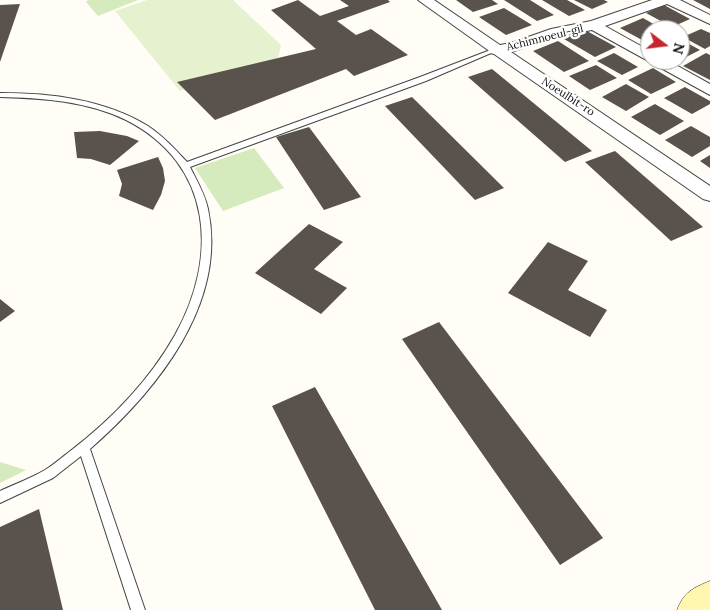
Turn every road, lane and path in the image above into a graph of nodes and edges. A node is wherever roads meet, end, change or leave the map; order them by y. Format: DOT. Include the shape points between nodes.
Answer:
graph roads {
  1 [pos="425,0"];
  2 [pos="665,0"];
  3 [pos="670,0"];
  4 [pos="710,20"];
  5 [pos="594,25"];
  6 [pos="495,50"];
  7 [pos="640,51"];
  8 [pos="674,70"];
  9 [pos="710,90"];
  10 [pos="0,95"];
  11 [pos="185,166"];
  12 [pos="710,195"];
  13 [pos="84,447"];
  14 [pos="0,497"];
  15 [pos="710,600"];
  16 [pos="138,610"];
  17 [pos="696,610"];
  1 -- 6 [label="street, Noeulbit-ro"];
  2 -- 5 [label="street, Achimnoeul-gil"];
  3 -- 4 [label="street"];
  5 -- 6 [label="street, Achimnoeul-gil" via="556,32"];
  5 -- 7 [label="street, Achimnoeul-gil"];
  6 -- 11 [label="lane"];
  6 -- 12 [label="street, Noeulbit-ro"];
  8 -- 9 [label="street"];
  10 -- 11 [label="lane" via="47,97 116,114 160,139"];
  11 -- 13 [label="lane" via="204,210 206,249 200,289 190,318 134,401"];
  13 -- 14 [label="lane" via="49,474"];
  13 -- 16 [label="lane"];
  15 -- 17 [label="street"];
}
